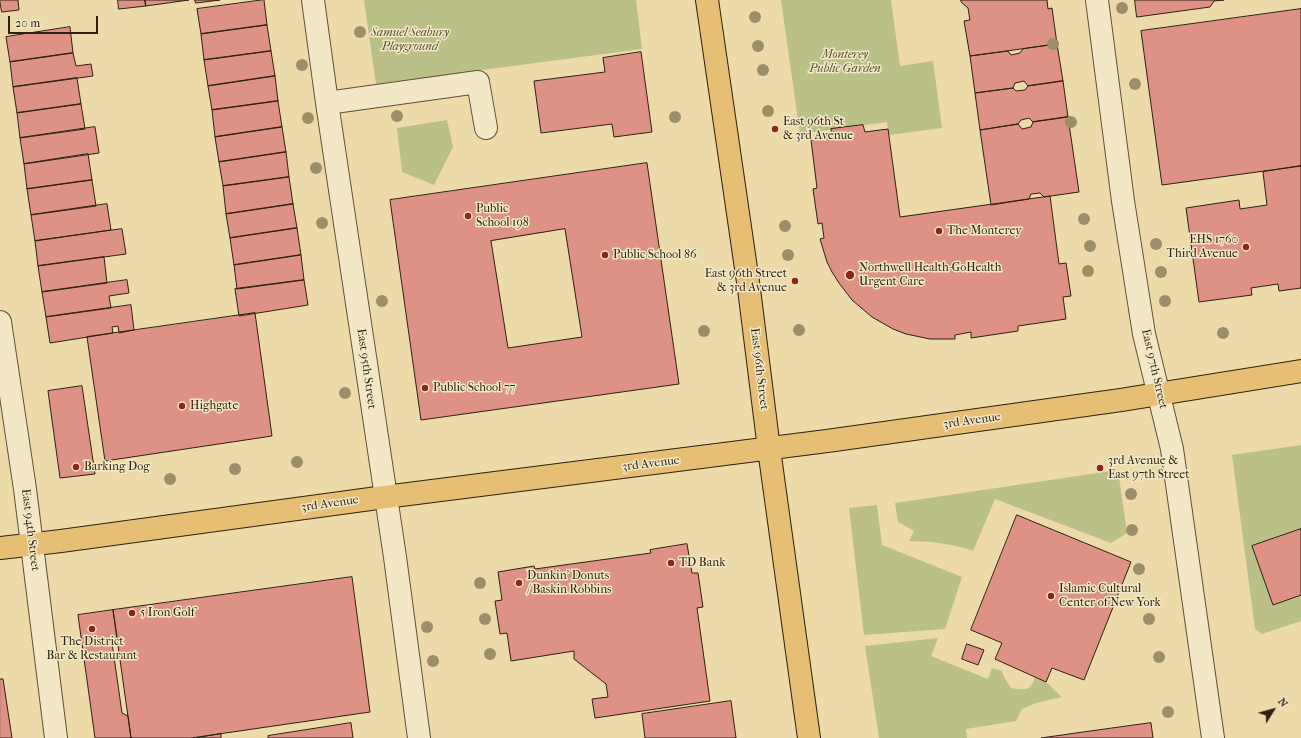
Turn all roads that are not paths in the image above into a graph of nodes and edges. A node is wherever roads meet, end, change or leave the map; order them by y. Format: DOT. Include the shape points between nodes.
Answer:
graph roads {
  1 [pos="313,0"];
  2 [pos="707,0"];
  3 [pos="1096,0"];
  4 [pos="327,103"];
  5 [pos="486,128"];
  6 [pos="0,322"];
  7 [pos="1301,371"];
  8 [pos="1160,393"];
  9 [pos="768,449"];
  10 [pos="385,496"];
  11 [pos="32,544"];
  12 [pos="0,548"];
  13 [pos="56,738"];
  14 [pos="419,738"];
  15 [pos="809,738"];
  16 [pos="1213,738"];
  1 -- 4 [label="street, East 95th Street"];
  2 -- 9 [label="main road, East 96th Street" via="749,289"];
  3 -- 8 [label="street, East 97th Street" via="1144,334"];
  4 -- 5 [label="street" via="478,82"];
  4 -- 10 [label="street, East 95th Street"];
  6 -- 11 [label="street, East 94th Street"];
  7 -- 8 [label="main road, 3rd Avenue"];
  8 -- 9 [label="main road, 3rd Avenue"];
  8 -- 16 [label="street, East 97th Street" via="1172,449"];
  9 -- 10 [label="main road, 3rd Avenue"];
  9 -- 15 [label="main road, East 96th Street"];
  10 -- 11 [label="main road, 3rd Avenue"];
  10 -- 14 [label="street, East 95th Street"];
  11 -- 12 [label="main road, 3rd Avenue"];
  11 -- 13 [label="street, East 94th Street"];
}
